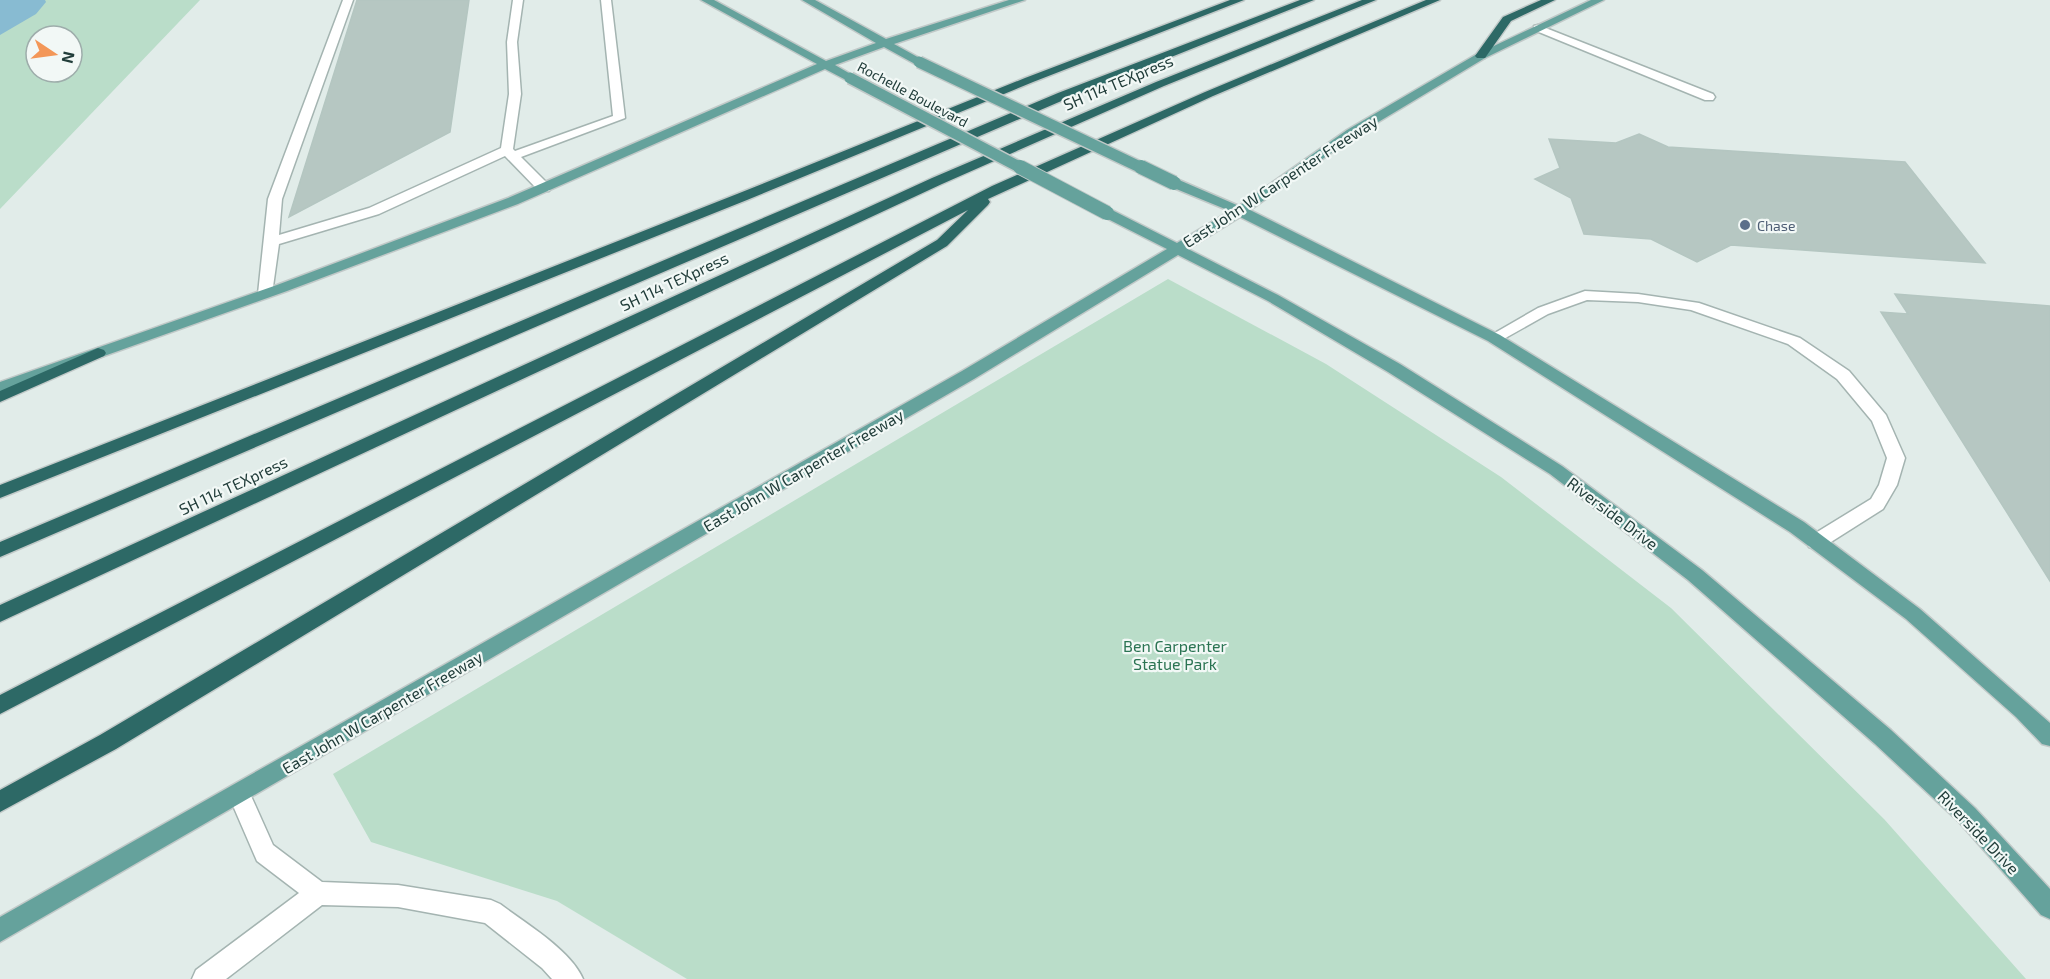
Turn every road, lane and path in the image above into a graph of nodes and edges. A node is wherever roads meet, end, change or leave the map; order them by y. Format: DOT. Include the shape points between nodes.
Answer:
graph roads {
  1 [pos="348,0"];
  2 [pos="518,0"];
  3 [pos="606,0"];
  4 [pos="706,0"];
  5 [pos="807,0"];
  6 [pos="1020,0"];
  7 [pos="1239,0"];
  8 [pos="1309,0"];
  9 [pos="1371,0"];
  10 [pos="1435,0"];
  11 [pos="1550,0"];
  12 [pos="1599,0"];
  13 [pos="1538,28"];
  14 [pos="885,43"];
  15 [pos="1481,56"];
  16 [pos="825,65"];
  17 [pos="1709,97"];
  18 [pos="510,153"];
  19 [pos="544,188"];
  20 [pos="997,189"];
  21 [pos="1240,211"];
  22 [pos="1107,213"];
  23 [pos="272,242"];
  24 [pos="1178,249"];
  25 [pos="265,294"];
  26 [pos="1494,338"];
  27 [pos="481,343"];
  28 [pos="99,353"];
  29 [pos="0,388"];
  30 [pos="0,397"];
  31 [pos="0,492"];
  32 [pos="0,538"];
  33 [pos="1816,542"];
  34 [pos="0,550"];
  35 [pos="0,614"];
  36 [pos="0,705"];
  37 [pos="2050,737"];
  38 [pos="239,794"];
  39 [pos="0,802"];
  40 [pos="318,893"];
  41 [pos="2050,907"];
  42 [pos="0,930"];
  43 [pos="205,979"];
  44 [pos="570,979"];
  1 -- 23 [label="lane" via="275,199"];
  2 -- 18 [label="lane" via="512,42 515,94"];
  3 -- 18 [label="lane" via="619,118"];
  4 -- 16 [label="main road, Rochelle Boulevard"];
  5 -- 14 [label="main road, Rochelle Boulevard"];
  6 -- 14 [label="main road"];
  7 -- 31 [label="highway" via="1029,80"];
  8 -- 27 [label="highway, SH 114 TEXpress" via="1062,96"];
  9 -- 35 [label="highway, SH 114 TEXpress" via="1160,84 937,181"];
  10 -- 20 [label="highway" via="1209,94"];
  11 -- 15 [label="highway" via="1508,19"];
  12 -- 13 [label="main road, East John W Carpenter Freeway"];
  13 -- 15 [label="main road, East John W Carpenter Freeway"];
  13 -- 17 [label="lane"];
  14 -- 16 [label="main road"];
  14 -- 21 [label="main road, Rochelle Boulevard, bridge"];
  15 -- 21 [label="main road, East John W Carpenter Freeway" via="1351,133"];
  16 -- 19 [label="main road"];
  16 -- 22 [label="main road, Rochelle Boulevard, bridge"];
  18 -- 19 [label="lane"];
  18 -- 23 [label="lane" via="374,211"];
  19 -- 25 [label="main road"];
  20 -- 36 [label="highway"];
  20 -- 39 [label="highway" via="942,243 108,742"];
  21 -- 24 [label="main road, East John W Carpenter Freeway"];
  21 -- 26 [label="main road"];
  22 -- 24 [label="main road, Riverside Drive"];
  23 -- 25 [label="lane"];
  24 -- 38 [label="main road, East John W Carpenter Freeway" via="968,375"];
  24 -- 41 [label="main road, Riverside Drive" via="1274,298 1394,368 1556,470 1695,575 1883,737 1967,815"];
  25 -- 28 [label="main road"];
  26 -- 33 [label="main road"];
  26 -- 33 [label="lane" via="1543,311 1585,295 1694,306 1794,341 1843,375 1880,418 1896,458 1877,504"];
  27 -- 32 [label="highway"];
  27 -- 34 [label="highway, SH 114 TEXpress"];
  28 -- 29 [label="main road"];
  28 -- 30 [label="highway"];
  33 -- 37 [label="main road" via="1913,614"];
  38 -- 40 [label="lane" via="265,854"];
  38 -- 42 [label="main road, East John W Carpenter Freeway"];
  40 -- 43 [label="lane"];
  40 -- 44 [label="lane" via="398,896 491,912"];
}
